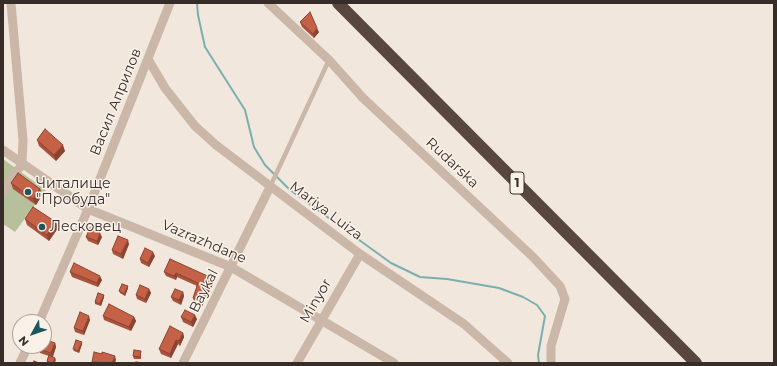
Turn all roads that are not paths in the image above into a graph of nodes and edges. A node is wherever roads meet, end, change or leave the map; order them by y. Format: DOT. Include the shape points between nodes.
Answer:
graph roads {
  1 [pos="11,3"];
  2 [pos="170,3"];
  3 [pos="268,3"];
  4 [pos="338,3"];
  5 [pos="148,59"];
  6 [pos="329,60"];
  7 [pos="3,150"];
  8 [pos="22,164"];
  9 [pos="272,184"];
  10 [pos="3,192"];
  11 [pos="88,209"];
  12 [pos="360,254"];
  13 [pos="231,267"];
  14 [pos="42,314"];
  15 [pos="322,319"];
  16 [pos="183,363"];
  17 [pos="297,363"];
  18 [pos="394,363"];
  19 [pos="508,363"];
  20 [pos="551,363"];
  21 [pos="696,363"];
  1 -- 8 [label="street" via="23,140"];
  2 -- 5 [label="street, Васил Априлов"];
  3 -- 6 [label="street, Rudarska"];
  4 -- 21 [label="highway, 1"];
  5 -- 9 [label="street, Mariya Luiza" via="165,88 195,126 216,145"];
  5 -- 11 [label="street, Васил Априлов"];
  6 -- 9 [label="lane"];
  6 -- 20 [label="street, Rudarska" via="363,98 533,257 560,286 566,299 551,346"];
  7 -- 8 [label="street, Vazrazhdane"];
  8 -- 10 [label="street"];
  8 -- 11 [label="street, Vazrazhdane"];
  9 -- 12 [label="street, Mariya Luiza"];
  9 -- 13 [label="street, Baykal"];
  11 -- 13 [label="street, Vazrazhdane"];
  11 -- 14 [label="street, Васил Априлов"];
  12 -- 15 [label="street, Minyor"];
  12 -- 19 [label="street, Mariya Luiza" via="464,324"];
  13 -- 15 [label="street, Vazrazhdane"];
  13 -- 16 [label="street, Baykal"];
  15 -- 17 [label="street, Minyor"];
  15 -- 18 [label="street, Vazrazhdane"];
}
